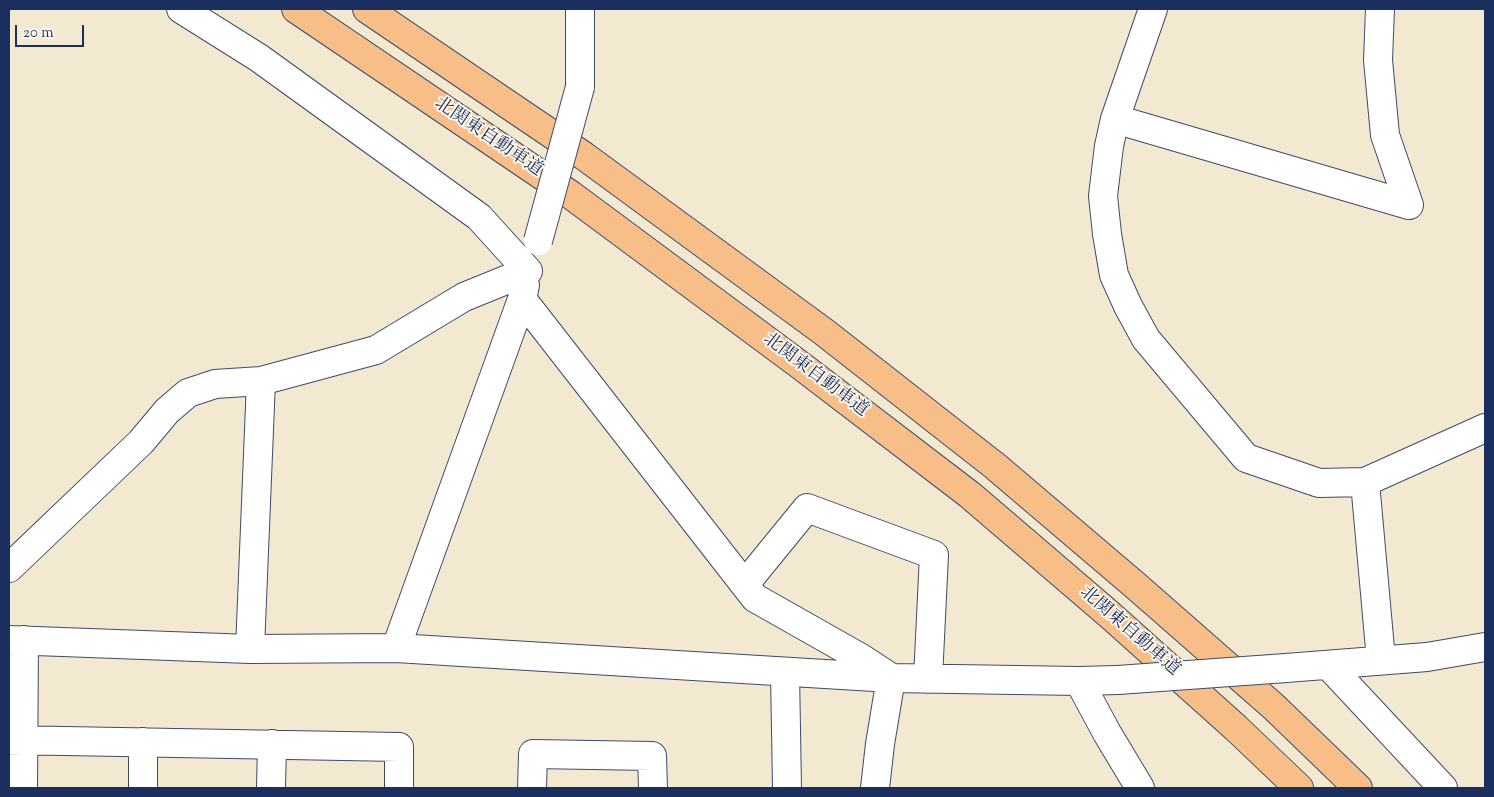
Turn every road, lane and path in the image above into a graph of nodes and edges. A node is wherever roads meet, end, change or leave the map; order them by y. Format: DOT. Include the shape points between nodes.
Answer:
graph roads {
  1 [pos="181,9"];
  2 [pos="296,9"];
  3 [pos="367,9"];
  4 [pos="580,9"];
  5 [pos="1152,9"];
  6 [pos="1380,9"];
  7 [pos="1115,119"];
  8 [pos="528,270"];
  9 [pos="522,299"];
  10 [pos="261,381"];
  11 [pos="1485,428"];
  12 [pos="1365,482"];
  13 [pos="9,568"];
  14 [pos="744,584"];
  15 [pos="17,640"];
  16 [pos="1485,647"];
  17 [pos="396,648"];
  18 [pos="250,649"];
  19 [pos="1381,660"];
  20 [pos="1329,666"];
  21 [pos="785,672"];
  22 [pos="891,678"];
  23 [pos="928,679"];
  24 [pos="1079,681"];
  25 [pos="16,740"];
  26 [pos="143,742"];
  27 [pos="272,744"];
  28 [pos="23,788"];
  29 [pos="143,788"];
  30 [pos="272,788"];
  31 [pos="399,788"];
  32 [pos="532,788"];
  33 [pos="653,788"];
  34 [pos="788,788"];
  35 [pos="875,788"];
  36 [pos="1140,788"];
  37 [pos="1299,788"];
  38 [pos="1358,788"];
  39 [pos="1444,788"];
  1 -- 8 [label="street" via="259,58 479,217"];
  2 -- 37 [label="highway, 北関東自動車道" via="571,195 963,489 1110,615"];
  3 -- 38 [label="highway" via="584,156 847,350 995,466 1274,707"];
  4 -- 8 [label="street, bridge" via="580,87"];
  5 -- 7 [label="street"];
  6 -- 7 [label="street" via="1378,60 1385,135 1409,205"];
  7 -- 12 [label="street" via="1103,196 1107,234 1114,275 1146,339 1246,458 1319,483"];
  8 -- 9 [label="street"];
  8 -- 10 [label="street" via="464,297 376,350"];
  9 -- 14 [label="street"];
  9 -- 17 [label="street"];
  10 -- 13 [label="street" via="216,384 188,393"];
  10 -- 18 [label="street"];
  11 -- 12 [label="street"];
  12 -- 19 [label="street"];
  14 -- 22 [label="street" via="755,598"];
  14 -- 23 [label="street" via="807,508 934,554"];
  15 -- 18 [label="street"];
  15 -- 25 [label="street"];
  16 -- 19 [label="street" via="1427,657"];
  17 -- 18 [label="street"];
  17 -- 21 [label="street"];
  19 -- 20 [label="street"];
  20 -- 24 [label="street, bridge"];
  20 -- 39 [label="street"];
  21 -- 22 [label="street"];
  21 -- 34 [label="street"];
  22 -- 23 [label="street"];
  22 -- 35 [label="street"];
  23 -- 24 [label="street"];
  24 -- 36 [label="street"];
  25 -- 26 [label="street"];
  25 -- 28 [label="street"];
  26 -- 27 [label="street"];
  26 -- 29 [label="street"];
  27 -- 30 [label="street"];
  27 -- 31 [label="street" via="399,747"];
  32 -- 33 [label="street" via="533,754 652,756"];
}
